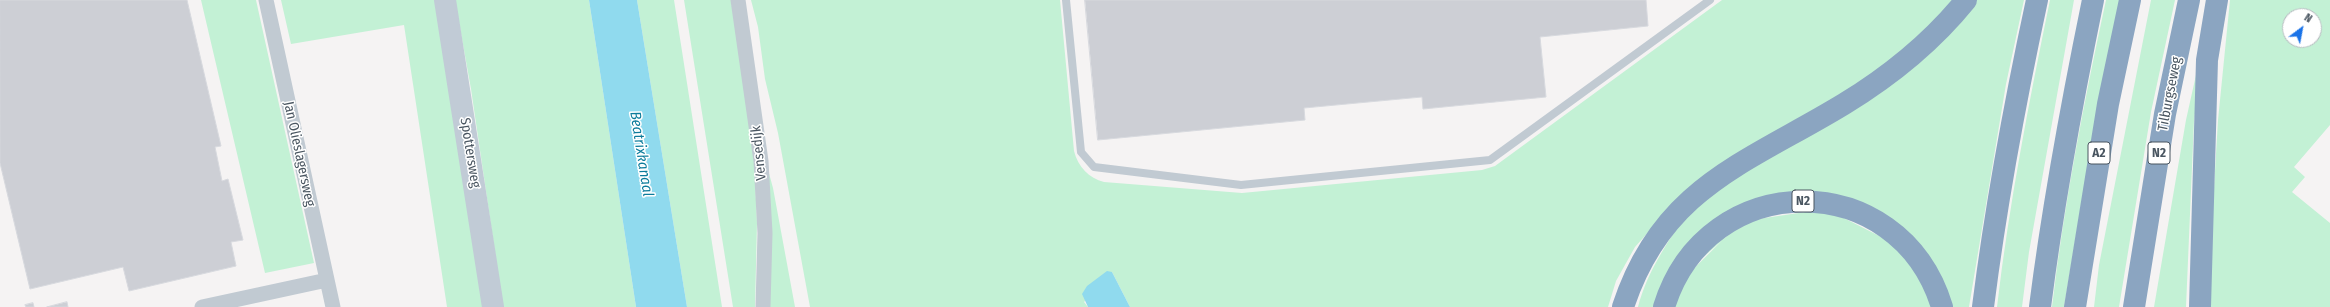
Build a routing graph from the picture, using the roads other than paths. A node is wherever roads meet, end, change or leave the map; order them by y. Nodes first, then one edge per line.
1 (266, 0) edge
2 (445, 0) edge
3 (738, 0) edge
4 (1066, 0) edge
5 (1710, 0) edge
6 (1966, 0) edge
7 (2037, 0) edge
8 (2093, 0) edge
9 (2130, 0) edge
10 (2189, 0) edge
11 (2217, 0) edge
12 (327, 280) junction
13 (202, 307) edge
14 (333, 307) edge
15 (493, 307) edge
16 (763, 307) edge
17 (1623, 307) edge
18 (1664, 307) edge
19 (1942, 307) edge
20 (1983, 307) edge
21 (2040, 307) edge
22 (2075, 307) edge
23 (2134, 307) edge
24 (2200, 307) edge

1 - 12 street, Jan Olieslagersweg
2 - 15 main road, Spottersweg
3 - 16 street, Vensedijk
4 - 5 lane
6 - 17 highway
7 - 20 highway
8 - 21 highway
9 - 22 highway, A2
10 - 23 highway, Tilburgseweg / N2
11 - 24 highway
12 - 13 street
12 - 14 street, Jan Olieslagersweg
18 - 19 highway, N2

